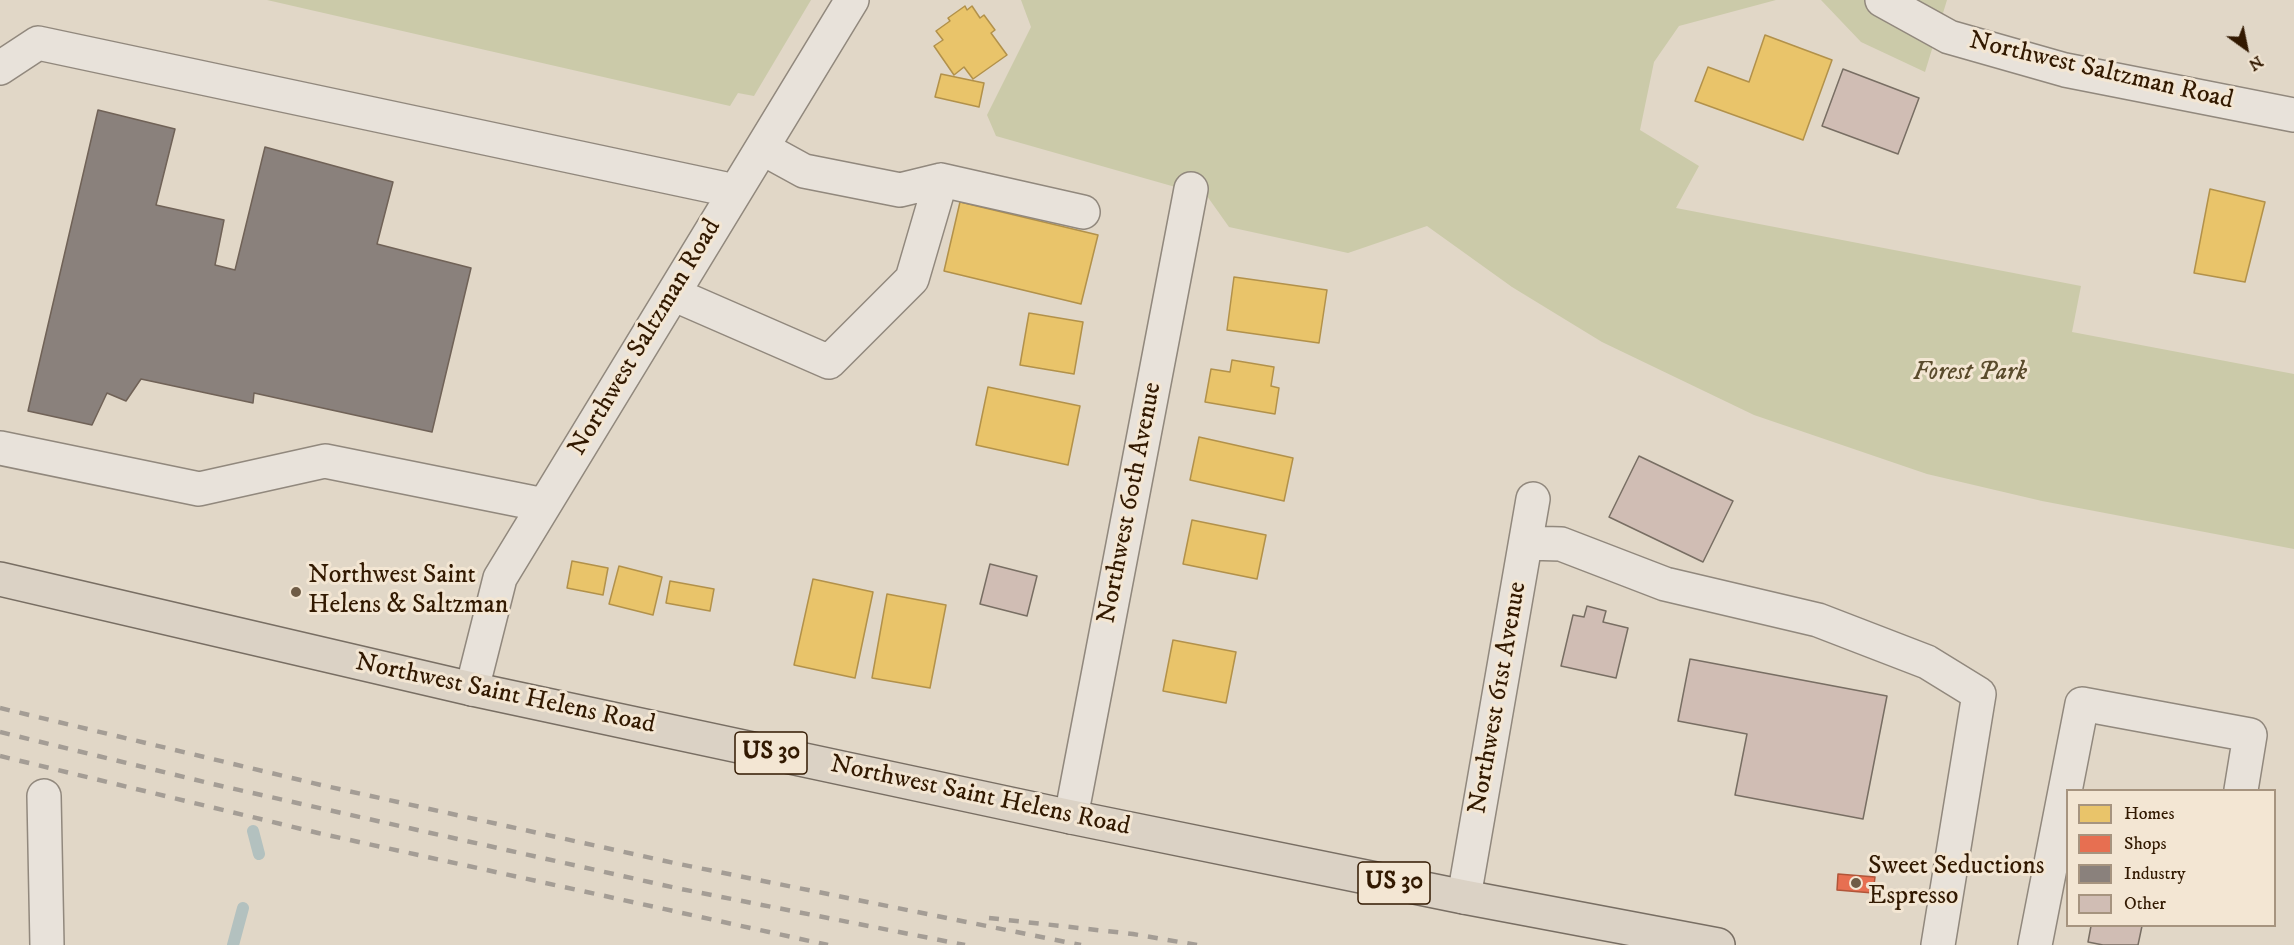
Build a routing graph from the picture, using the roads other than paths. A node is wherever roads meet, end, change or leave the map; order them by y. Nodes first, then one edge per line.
1 (852, 0) edge
2 (1882, 0) edge
3 (0, 68) edge
4 (2294, 115) edge
5 (762, 148) junction
6 (942, 180) junction
7 (1191, 189) dead end
8 (735, 192) junction
9 (1083, 212) dead end
10 (673, 294) junction
11 (0, 448) edge
12 (1533, 499) dead end
13 (544, 505) junction
14 (1526, 543) junction
15 (0, 579) edge
16 (472, 689) junction
17 (2241, 789) edge
18 (44, 796) dead end
19 (1071, 817) junction
20 (1464, 897) junction
21 (47, 945) edge
22 (1718, 945) edge
23 (1938, 945) edge
24 (2035, 945) edge

1 - 5 street, Northwest Saltzman Road
2 - 4 street, Northwest Saltzman Road
3 - 8 street
5 - 6 street
5 - 8 street, Northwest Saltzman Road
6 - 9 street
6 - 10 street
7 - 19 street, Northwest 60th Avenue
8 - 10 street, Northwest Saltzman Road
10 - 13 street, Northwest Saltzman Road
11 - 13 street
12 - 14 street, Northwest 61st Avenue
13 - 16 street, Northwest Saltzman Road
14 - 20 street, Northwest 61st Avenue
14 - 23 street
15 - 16 highway, Northwest Saint Helens Road / US 30
16 - 19 highway, Northwest Saint Helens Road / US 30
17 - 24 street
18 - 21 street
19 - 20 highway, Northwest Saint Helens Road / US 30
20 - 22 highway, Northwest Saint Helens Road / US 30

